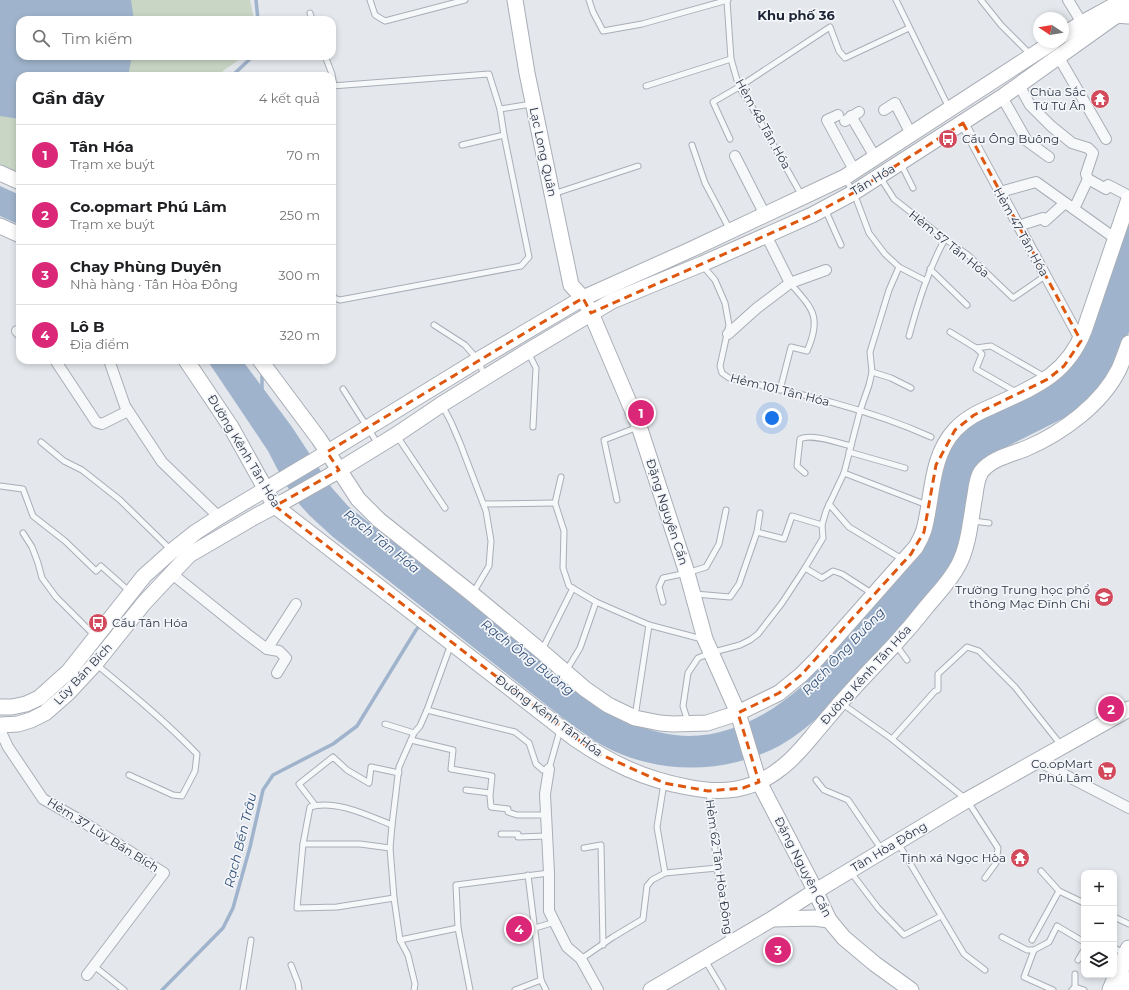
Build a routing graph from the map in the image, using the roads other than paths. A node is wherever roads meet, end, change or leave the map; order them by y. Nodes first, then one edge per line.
1 (370, 0) edge
2 (465, 0) edge
3 (515, 0) edge
4 (588, 0) edge
5 (727, 0) edge
6 (896, 0) edge
7 (981, 0) edge
8 (1068, 0) edge
9 (1124, 0) edge
10 (310, 13) dead end
11 (1125, 14) edge
12 (311, 16) edge
13 (1082, 23) junction
14 (909, 28) junction
15 (1069, 31) edge
16 (1044, 48) edge
17 (1032, 56) junction
18 (1058, 56) junction
19 (731, 59) junction
20 (327, 60) edge
21 (331, 72) edge
22 (1019, 85) junction
23 (336, 86) edge
24 (646, 86) dead end
25 (739, 86) junction
26 (1002, 97) junction
27 (533, 104) junction
28 (500, 109) junction
29 (949, 109) junction
30 (884, 110) dead end
31 (963, 124) junction
32 (911, 134) junction
33 (504, 135) junction
34 (730, 139) dead end
35 (1106, 139) dead end
36 (462, 145) dead end
37 (692, 145) dead end
38 (735, 156) dead end
39 (876, 157) junction
40 (1049, 157) dead end
41 (901, 163) junction
42 (638, 166) dead end
43 (0, 173) edge
44 (850, 173) junction
45 (880, 176) junction
46 (1088, 179) junction
47 (16, 180) edge
48 (913, 188) dead end
49 (1000, 192) junction
50 (853, 193) junction
51 (552, 194) junction
52 (803, 197) junction
53 (1129, 198) edge
54 (1065, 203) junction
55 (825, 208) junction
56 (1074, 210) junction
57 (765, 215) junction
58 (0, 226) edge
59 (1018, 226) junction
60 (730, 231) junction
61 (16, 233) edge
62 (766, 235) junction
63 (945, 239) junction
64 (1116, 239) junction
65 (842, 245) dead end
66 (702, 264) junction
67 (899, 267) junction
68 (930, 269) junction
69 (826, 270) dead end
70 (1045, 276) junction
71 (926, 281) junction
72 (790, 283) junction
73 (583, 298) junction
74 (336, 299) edge
75 (967, 305) dead end
76 (591, 313) junction
77 (434, 325) dead end
78 (950, 332) dead end
79 (728, 334) junction
80 (909, 336) dead end
81 (1080, 341) junction
82 (1129, 343) edge
83 (976, 348) junction
84 (528, 351) junction
85 (478, 360) junction
86 (58, 364) edge
87 (110, 364) edge
88 (189, 364) edge
89 (266, 364) edge
90 (872, 372) junction
91 (486, 378) junction
92 (1048, 379) junction
93 (911, 388) dead end
94 (343, 389) dead end
95 (780, 390) junction
96 (1019, 394) junction
97 (442, 404) junction
98 (128, 411) junction
99 (860, 411) junction
100 (639, 426) junction
101 (368, 427) junction
102 (534, 427) dead end
103 (396, 435) junction
104 (931, 436) dead end
105 (41, 442) dead end
106 (378, 446) junction
107 (851, 446) junction
108 (849, 452) junction
109 (324, 455) junction
110 (905, 468) dead end
111 (805, 472) dead end
112 (335, 473) junction
113 (844, 473) junction
114 (561, 477) dead end
115 (0, 486) edge
116 (270, 487) junction
117 (617, 500) dead end
118 (555, 503) junction
119 (280, 504) junction
120 (484, 504) junction
121 (829, 504) junction
122 (929, 506) junction
123 (445, 508) dead end
124 (726, 510) dead end
125 (760, 513) dead end
126 (219, 517) junction
127 (970, 520) junction
128 (990, 523) dead end
129 (822, 525) junction
130 (757, 532) junction
131 (23, 533) dead end
132 (172, 551) junction
133 (905, 561) junction
134 (805, 568) junction
135 (171, 573) junction
136 (687, 573) junction
137 (573, 588) junction
138 (131, 593) junction
139 (692, 593) junction
140 (472, 594) junction
141 (875, 595) junction
142 (596, 602) junction
143 (663, 602) dead end
144 (296, 604) dead end
145 (648, 625) junction
146 (96, 637) junction
147 (452, 643) junction
148 (895, 644) junction
149 (708, 646) junction
150 (267, 649) junction
151 (541, 651) junction
152 (907, 660) dead end
153 (95, 664) junction
154 (565, 672) junction
155 (277, 673) dead end
156 (841, 702) junction
157 (0, 707) edge
158 (1129, 709) edge
159 (427, 710) junction
160 (738, 714) junction
161 (635, 718) junction
162 (385, 724) dead end
163 (689, 724) junction
164 (0, 725) edge
165 (560, 728) junction
166 (0, 730) edge
167 (414, 733) junction
168 (892, 739) junction
169 (411, 740) junction
170 (1063, 747) junction
171 (1038, 761) junction
172 (549, 769) junction
173 (399, 773) junction
174 (129, 775) dead end
175 (816, 780) dead end
176 (759, 782) junction
177 (664, 783) junction
178 (466, 790) dead end
179 (708, 791) junction
180 (490, 793) junction
181 (967, 800) junction
182 (315, 805) junction
183 (1129, 808) edge
184 (546, 815) junction
185 (392, 825) junction
186 (501, 834) dead end
187 (547, 836) junction
188 (898, 842) junction
189 (303, 844) junction
190 (390, 848) junction
191 (584, 848) dead end
192 (882, 851) junction
193 (717, 868) junction
194 (850, 871) junction
195 (1041, 871) dead end
196 (549, 873) junction
197 (665, 873) junction
198 (528, 875) junction
199 (985, 878) dead end
200 (1059, 891) junction
201 (816, 892) junction
202 (394, 898) junction
203 (1081, 902) edge
204 (941, 916) junction
205 (1117, 918) edge
206 (772, 919) junction
207 (829, 920) junction
208 (555, 922) junction
209 (1129, 924) edge
210 (458, 928) junction
211 (535, 928) junction
212 (1002, 937) dead end
213 (250, 940) dead end
214 (400, 940) junction
215 (1032, 940) dead end
216 (1081, 940) edge
217 (730, 944) junction
218 (603, 945) junction
219 (1034, 950) junction
220 (1123, 951) edge
221 (1081, 955) edge
222 (581, 960) junction
223 (705, 960) junction
224 (1078, 960) dead end
225 (291, 965) dead end
226 (94, 966) junction
227 (985, 970) dead end
228 (1075, 974) dead end
229 (87, 975) dead end
230 (541, 980) junction
231 (1129, 980) edge
232 (1074, 988) edge
233 (124, 990) edge
234 (243, 990) edge
235 (299, 990) edge
236 (414, 990) edge
237 (470, 990) edge
238 (514, 990) edge
239 (546, 990) edge
240 (598, 990) edge
241 (651, 990) edge
242 (723, 990) edge
243 (912, 990) edge
244 (1053, 990) edge
245 (1084, 990) edge
246 (1111, 990) edge
247 (1125, 990) edge

1 - 2 lane
3 - 27 main road, Lạc Long Quân
4 - 5 lane
5 - 19 lane, Hẻm 48 Tân Hóa
6 - 14 lane
7 - 17 lane
8 - 13 street
9 - 13 main road
10 - 12 lane
11 - 18 main road, Tân Hóa
13 - 15 main road
14 - 25 lane
14 - 29 lane
16 - 17 main road, Tân Hóa
17 - 29 main road, Tân Hóa
18 - 22 main road, Tân Hóa
18 - 35 street
19 - 24 lane
19 - 25 lane, Hẻm 48 Tân Hóa
20 - 21 lane
22 - 26 main road, Tân Hóa
22 - 46 street
23 - 28 lane
25 - 34 lane
25 - 52 lane, Hẻm 48 Tân Hóa
26 - 31 main road, Tân Hóa
26 - 40 street
27 - 28 lane
27 - 51 main road, Lạc Long Quân
28 - 33 lane
29 - 32 main road, Tân Hóa
30 - 32 street
31 - 41 main road, Tân Hóa
31 - 49 street, Hẻm 47 Tân Hóa
32 - 39 main road, Tân Hóa
33 - 36 lane
33 - 74 lane
37 - 60 lane
38 - 57 street
39 - 44 main road, Tân Hóa
39 - 44 street
41 - 45 main road, Tân Hóa
41 - 48 lane
42 - 51 lane
43 - 47 main road
44 - 50 lane
44 - 52 main road, Tân Hóa
45 - 50 main road, Tân Hóa
45 - 63 lane, Hẻm 57 Tân Hóa
46 - 53 street
46 - 56 street
49 - 54 street
49 - 59 street, Hẻm 47 Tân Hóa
50 - 55 main road, Tân Hóa
50 - 67 lane
51 - 73 main road, Lạc Long Quân
52 - 57 main road, Tân Hóa
53 - 64 main road
54 - 56 street
54 - 59 street
55 - 62 main road, Tân Hóa
55 - 65 lane
56 - 64 street
57 - 60 main road, Tân Hóa
58 - 61 main road
59 - 70 street, Hẻm 47 Tân Hóa
60 - 73 main road, Tân Hóa
62 - 66 main road, Tân Hóa
62 - 72 street
63 - 68 lane
63 - 70 lane, Hẻm 57 Tân Hóa
64 - 81 main road
66 - 76 main road, Tân Hóa
66 - 79 lane, Hẻm 101 Tân Hóa
67 - 71 lane
67 - 90 lane
68 - 71 lane
68 - 75 lane
69 - 72 street
70 - 81 street, Hẻm 47 Tân Hóa
71 - 80 lane
72 - 79 street
72 - 95 lane
73 - 76 main road, Lạc Long Quân
73 - 85 main road, Tân Hóa
76 - 84 main road, Tân Hóa
76 - 100 main road, Đặng Nguyên Cẩn
77 - 85 lane
78 - 83 lane
79 - 95 lane, Hẻm 101 Tân Hóa
81 - 92 main road
82 - 127 main road, Đường Kênh Tân Hóa
83 - 92 lane
83 - 96 lane
84 - 91 main road, Tân Hóa
84 - 102 lane
85 - 91 lane
85 - 101 main road, Tân Hóa
86 - 98 street
87 - 98 street
88 - 116 main road, Đường Kênh Tân Hóa
89 - 109 main road
90 - 93 lane
90 - 99 lane
91 - 97 main road, Tân Hóa
92 - 96 main road
94 - 101 lane
95 - 99 lane, Hẻm 101 Tân Hóa
96 - 122 main road
97 - 103 main road, Tân Hóa
97 - 120 lane
98 - 126 street
99 - 104 lane, Hẻm 101 Tân Hóa
99 - 107 lane
100 - 117 lane
100 - 136 main road, Đặng Nguyên Cẩn
101 - 106 lane
101 - 109 main road, Tân Hóa
103 - 106 main road, Tân Hóa
103 - 123 lane
105 - 132 lane
106 - 112 main road, Tân Hóa
107 - 108 lane
107 - 111 lane
108 - 110 lane
108 - 113 lane
109 - 112 main road
109 - 116 main road
112 - 119 main road
112 - 140 main road
113 - 121 lane
113 - 122 lane
114 - 118 lane
115 - 138 lane
116 - 119 main road, Đường Kênh Tân Hóa
116 - 126 main road, Lũy Bán Bích
118 - 120 lane
118 - 137 lane
119 - 135 main road, Lũy Bán Bích
119 - 147 main road, Đường Kênh Tân Hóa
120 - 140 lane
121 - 129 lane
121 - 133 lane
122 - 133 main road
124 - 136 lane
125 - 130 lane
126 - 132 main road, Lũy Bán Bích
127 - 128 lane
127 - 148 main road, Đường Kênh Tân Hóa
129 - 130 lane
129 - 134 lane
130 - 139 lane
131 - 146 lane
132 - 138 main road, Lũy Bán Bích
133 - 141 main road
134 - 141 lane
134 - 149 lane
135 - 150 street
135 - 153 main road, Lũy Bán Bích
136 - 139 main road, Đặng Nguyên Cẩn
136 - 143 lane
137 - 142 lane
137 - 151 lane
138 - 146 main road, Lũy Bán Bích
139 - 149 main road, Đặng Nguyên Cẩn
140 - 151 main road
141 - 160 main road
142 - 145 lane
142 - 154 lane
144 - 150 street
145 - 149 lane
145 - 161 lane
146 - 157 main road, Lũy Bán Bích
147 - 159 lane
147 - 165 main road, Đường Kênh Tân Hóa
148 - 152 lane
148 - 156 main road, Đường Kênh Tân Hóa
149 - 160 main road, Đặng Nguyên Cẩn
149 - 163 lane
150 - 155 street
151 - 154 main road
153 - 164 main road, Lũy Bán Bích
153 - 174 lane
154 - 161 main road
156 - 168 lane
156 - 176 main road, Đường Kênh Tân Hóa
158 - 170 main road, Tân Hòa Đông
159 - 167 lane
159 - 172 lane
160 - 163 main road
160 - 176 main road, Đặng Nguyên Cẩn
161 - 163 main road
162 - 167 lane
165 - 172 lane
165 - 177 main road, Đường Kênh Tân Hóa
166 - 226 street, Hẻm 37 Lũy Bán Bích
167 - 169 lane
168 - 170 lane
168 - 181 lane
169 - 173 lane
169 - 180 lane
170 - 171 main road, Tân Hòa Đông
171 - 181 main road, Tân Hòa Đông
171 - 183 street
172 - 184 street
173 - 182 lane
173 - 185 lane
175 - 192 lane
176 - 179 main road, Đường Kênh Tân Hóa
176 - 201 main road, Đặng Nguyên Cẩn
177 - 179 main road, Đường Kênh Tân Hóa
177 - 197 lane
178 - 180 lane
179 - 193 lane, Hẻm 62 Tân Hòa Đông
180 - 184 lane
181 - 188 main road, Tân Hòa Đông
181 - 199 lane
182 - 185 lane
182 - 189 lane
184 - 187 street
185 - 190 lane
186 - 187 lane
187 - 196 street
188 - 192 main road, Tân Hòa Đông
188 - 204 lane
189 - 190 lane
189 - 202 lane
190 - 202 lane
191 - 218 lane
192 - 194 main road, Tân Hòa Đông
193 - 197 lane
193 - 217 lane, Hẻm 62 Tân Hòa Đông
194 - 201 main road, Tân Hòa Đông
194 - 204 lane
195 - 200 lane
196 - 198 lane
196 - 208 street
197 - 218 lane
198 - 210 lane
198 - 211 lane
200 - 203 lane
200 - 215 lane
201 - 206 main road, Tân Hòa Đông
201 - 207 main road, Đặng Nguyên Cẩn
202 - 214 lane
204 - 227 lane
205 - 209 lane
206 - 207 main road
206 - 217 main road, Tân Hòa Đông
207 - 243 main road, Đặng Nguyên Cẩn
208 - 211 lane
208 - 222 street
210 - 214 lane
210 - 237 lane
211 - 230 lane
212 - 219 lane
213 - 234 lane
214 - 236 lane
216 - 219 lane
217 - 223 main road, Tân Hòa Đông
218 - 222 lane
219 - 244 lane
220 - 246 main road
221 - 224 lane
222 - 240 street
223 - 241 main road, Tân Hòa Đông
223 - 242 lane
225 - 235 lane
226 - 229 street, Hẻm 37 Lũy Bán Bích
226 - 233 lane
228 - 232 lane
230 - 238 lane
230 - 239 lane
231 - 247 main road
232 - 245 lane

